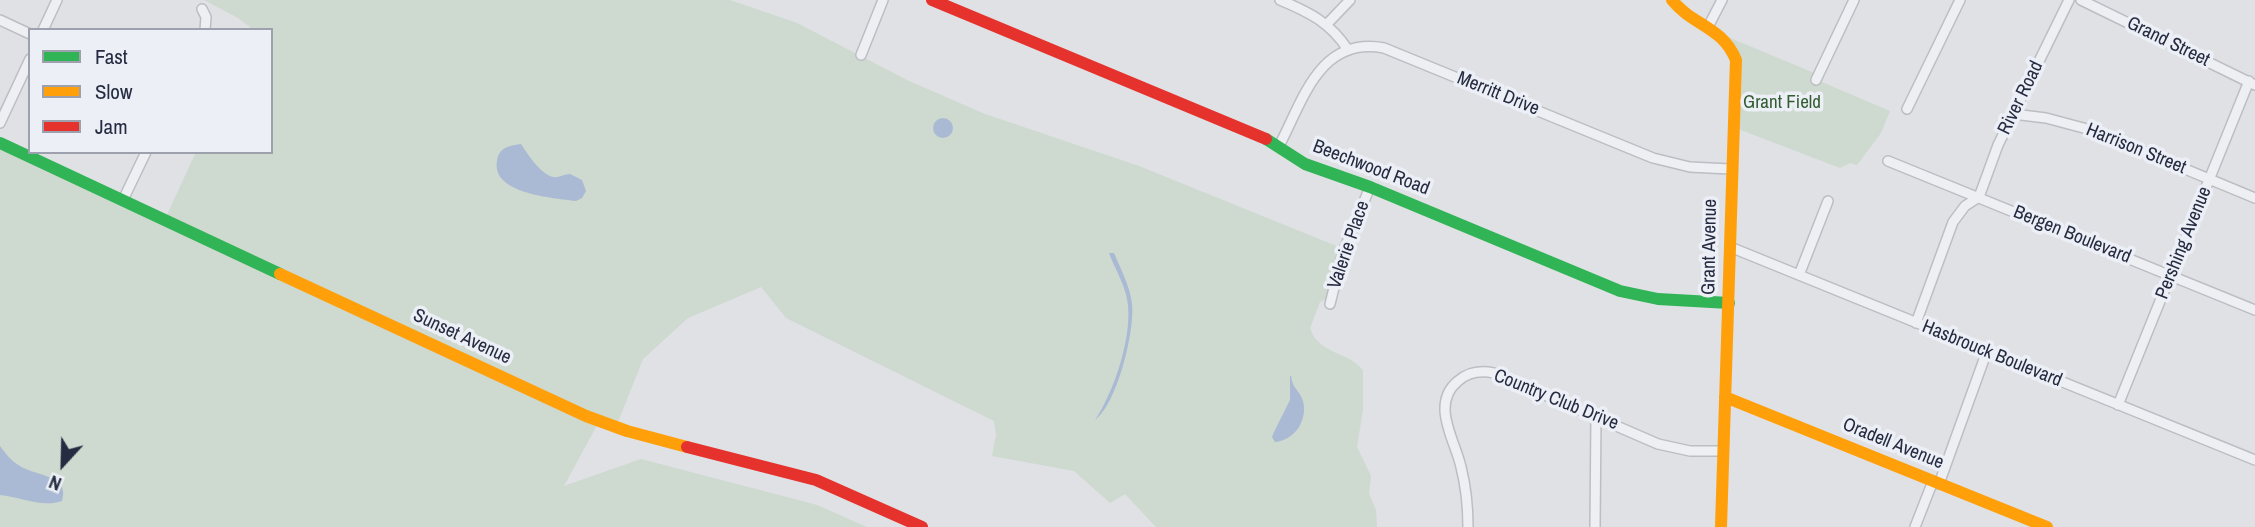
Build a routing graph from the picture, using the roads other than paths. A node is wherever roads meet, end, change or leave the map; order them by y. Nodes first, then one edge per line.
1 (57, 0) edge
2 (883, 0) edge
3 (932, 0) edge
4 (1280, 0) edge
5 (1350, 0) edge
6 (1672, 0) edge
7 (1722, 0) edge
8 (1854, 0) edge
9 (1960, 0) edge
10 (2068, 0) edge
11 (2081, 0) edge
12 (202, 9) dead end
13 (0, 20) edge
14 (1328, 24) junction
15 (1707, 27) junction
16 (44, 28) edge
17 (205, 28) edge
18 (28, 33) edge
19 (1348, 50) junction
20 (861, 55) dead end
21 (28, 63) edge
22 (1816, 79) dead end
23 (2252, 83) edge
24 (1907, 108) dead end
25 (2013, 114) junction
26 (0, 123) edge
27 (0, 143) edge
28 (1279, 146) junction
29 (145, 154) edge
30 (1888, 162) dead end
31 (1731, 169) junction
32 (2210, 179) junction
33 (1370, 187) junction
34 (1979, 197) junction
35 (2255, 198) edge
36 (123, 200) junction
37 (1828, 201) dead end
38 (1730, 247) junction
39 (1799, 275) junction
40 (2172, 276) junction
41 (1729, 303) junction
42 (1331, 304) dead end
43 (2255, 310) edge
44 (1916, 323) junction
45 (1987, 351) junction
46 (1725, 397) junction
47 (2118, 405) junction
48 (1596, 416) junction
49 (1723, 451) junction
50 (2255, 460) edge
51 (1936, 482) junction
52 (922, 527) edge
53 (1468, 527) edge
54 (1595, 527) edge
55 (1721, 527) edge
56 (1915, 527) edge
57 (2047, 527) edge

1 - 16 street
2 - 20 street
3 - 28 street, Beechwood Road
4 - 14 street
5 - 14 street
6 - 15 street, Grant Avenue
7 - 15 street
8 - 22 street
9 - 24 street
10 - 25 street, River Road
11 - 23 street, Grand Street
12 - 17 street
13 - 18 street
14 - 19 street
15 - 31 street, Grant Avenue
19 - 28 street
19 - 31 street, Merritt Drive
21 - 26 street
23 - 32 street, Pershing Avenue
25 - 32 street, Harrison Street
25 - 34 street, River Road
27 - 36 street, Sunset Avenue
28 - 33 street, Beechwood Road
29 - 36 street
30 - 34 street, Bergen Boulevard
31 - 38 street, Grant Avenue
32 - 35 street, Harrison Street
32 - 40 street, Pershing Avenue
33 - 41 street, Beechwood Road
33 - 42 street, Valerie Place
34 - 40 street, Bergen Boulevard
34 - 44 street
36 - 52 street, Sunset Avenue
37 - 39 street
38 - 39 street, Hasbrouck Boulevard
38 - 41 street, Grant Avenue
39 - 44 street, Hasbrouck Boulevard
40 - 43 street, Bergen Boulevard
40 - 47 street, Pershing Avenue
41 - 46 street, Grant Avenue
44 - 45 street, Hasbrouck Boulevard
45 - 47 street, Hasbrouck Boulevard
45 - 51 street
46 - 49 street, Grant Avenue
46 - 51 street, Oradell Avenue
47 - 50 street, Hasbrouck Boulevard
48 - 49 street, Country Club Drive
48 - 53 street, Country Club Drive
48 - 54 street
49 - 55 street, Grant Avenue
51 - 56 street
51 - 57 street, Oradell Avenue

